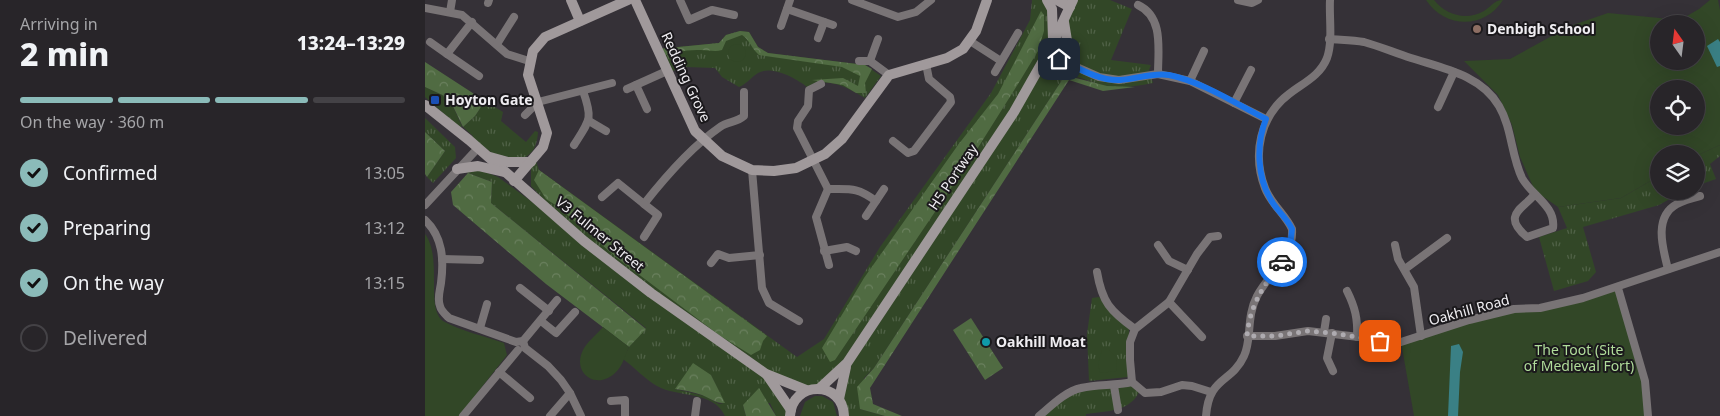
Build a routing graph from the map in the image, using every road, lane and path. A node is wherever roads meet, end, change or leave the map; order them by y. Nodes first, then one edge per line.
1 (452, 0) edge
2 (571, 0) edge
3 (628, 0) edge
4 (635, 0) edge
5 (680, 0) edge
6 (790, 0) edge
7 (853, 0) edge
8 (931, 0) edge
9 (987, 0) edge
10 (1047, 0) edge
11 (1057, 0) edge
12 (1238, 0) edge
13 (1258, 0) edge
14 (1329, 0) edge
15 (1072, 4) edge
16 (1138, 5) dead end
17 (425, 8) edge
18 (787, 9) junction
19 (450, 12) junction
20 (734, 15) dead end
21 (514, 17) dead end
22 (580, 21) junction
23 (1064, 21) junction
24 (472, 22) junction
25 (824, 22) junction
26 (833, 25) dead end
27 (781, 26) dead end
28 (1018, 33) dead end
29 (818, 38) dead end
30 (878, 39) dead end
31 (1329, 39) junction
32 (970, 41) junction
33 (430, 42) dead end
34 (497, 44) junction
35 (1050, 49) junction
36 (1204, 51) dead end
37 (447, 54) junction
38 (859, 61) dead end
39 (870, 61) junction
40 (529, 62) junction
41 (1001, 62) junction
42 (926, 64) junction
43 (1071, 65) junction
44 (1251, 70) dead end
45 (667, 71) junction
46 (995, 72) dead end
47 (1454, 72) junction
48 (1158, 74) junction
49 (889, 75) junction
50 (479, 76) dead end
51 (1189, 81) junction
52 (611, 83) dead end
53 (821, 84) dead end
54 (636, 86) junction
55 (627, 90) dead end
56 (583, 91) junction
57 (744, 92) dead end
58 (538, 102) junction
59 (1234, 103) junction
60 (425, 105) edge
61 (1438, 107) dead end
62 (647, 109) dead end
63 (525, 114) dead end
64 (1266, 119) junction
65 (589, 121) junction
66 (606, 131) dead end
67 (703, 141) junction
68 (893, 141) dead end
69 (574, 145) dead end
70 (478, 148) junction
71 (487, 156) junction
72 (531, 162) junction
73 (813, 162) junction
74 (457, 169) junction
75 (752, 170) junction
76 (505, 173) junction
77 (514, 181) junction
78 (884, 188) dead end
79 (828, 189) junction
80 (1534, 195) junction
81 (602, 197) dead end
82 (1673, 200) edge
83 (1689, 200) edge
84 (876, 201) junction
85 (644, 204) junction
86 (425, 205) edge
87 (1676, 205) junction
88 (866, 216) dead end
89 (425, 220) edge
90 (1205, 230) dead end
91 (644, 237) dead end
92 (1447, 238) dead end
93 (1158, 244) dead end
94 (1395, 245) dead end
95 (856, 251) dead end
96 (824, 252) junction
97 (1720, 252) edge
98 (759, 255) junction
99 (442, 259) junction
100 (480, 260) dead end
101 (711, 263) dead end
102 (829, 266) dead end
103 (1669, 269) junction
104 (1188, 270) junction
105 (1405, 270) junction
106 (1097, 272) dead end
107 (520, 288) dead end
108 (1618, 288) junction
109 (1347, 292) dead end
110 (557, 300) dead end
111 (1169, 302) junction
112 (487, 304) dead end
113 (549, 311) junction
114 (575, 312) dead end
115 (1325, 319) dead end
116 (541, 321) junction
117 (799, 321) dead end
118 (480, 328) junction
119 (1135, 329) junction
120 (1328, 332) junction
121 (1247, 336) junction
122 (1421, 336) junction
123 (1202, 337) dead end
124 (1357, 337) junction
125 (521, 345) junction
126 (847, 364) junction
127 (1333, 371) dead end
128 (499, 372) junction
129 (766, 374) junction
130 (1131, 382) junction
131 (1113, 386) junction
132 (820, 388) junction
133 (806, 390) junction
134 (1211, 392) junction
135 (571, 393) junction
136 (631, 395) dead end
137 (530, 398) dead end
138 (839, 399) junction
139 (625, 400) junction
140 (611, 401) dead end
141 (697, 401) dead end
142 (1118, 410) dead end
143 (791, 413) edge
144 (463, 416) edge
145 (550, 416) edge
146 (581, 416) edge
147 (625, 416) edge
148 (695, 416) edge
149 (845, 416) edge
150 (1039, 416) edge
151 (1206, 416) edge
152 (1648, 416) edge

1 - 19 street
2 - 22 street
3 - 22 street
4 - 45 street, Redding Grove
5 - 20 street
6 - 18 street
7 - 8 street
9 - 32 street
10 - 35 street
11 - 15 street
12 - 13 street
14 - 31 street
15 - 23 street, H5 Portway
16 - 48 street
17 - 19 street
18 - 25 street
18 - 27 street
19 - 24 street
21 - 34 street
22 - 40 street
23 - 35 street, H5 Portway
23 - 43 street
24 - 34 street
24 - 37 street
25 - 26 street
25 - 29 street
28 - 41 street
30 - 39 street
31 - 47 street
31 - 64 street
32 - 41 street
32 - 42 street
33 - 37 street
34 - 40 street
35 - 43 street
35 - 126 street, H5 Portway
36 - 51 street
37 - 50 street
38 - 39 street
39 - 49 street
40 - 58 street
41 - 46 street
42 - 49 street
42 - 68 street
43 - 48 street
44 - 59 street
45 - 54 street
45 - 67 street, Redding Grove
47 - 61 street
47 - 80 street
48 - 51 street
49 - 73 street, Redding Grove
51 - 59 street
52 - 56 street
53 - 73 street
54 - 55 street
54 - 62 street
56 - 58 street
56 - 65 street
57 - 67 street
58 - 63 street
58 - 72 street
59 - 64 street
60 - 70 street, V3 Fulmer Street
64 - 121 street
65 - 66 street
65 - 69 street
67 - 75 street, Redding Grove
67 - 85 street
70 - 71 street, V3 Fulmer Street
70 - 74 street
71 - 72 street
71 - 76 street, V3 Fulmer Street
72 - 77 street
73 - 75 street, Redding Grove
73 - 79 street
74 - 76 street
74 - 86 street
75 - 98 street
76 - 77 street, V3 Fulmer Street
77 - 129 street, V3 Fulmer Street
78 - 84 street
79 - 84 street
79 - 96 street
80 - 80 street
81 - 85 street
82 - 87 street
83 - 87 street
84 - 88 street
85 - 91 street
87 - 103 street
89 - 99 street
90 - 104 street
92 - 105 street
93 - 104 street
94 - 105 street
95 - 96 street
96 - 102 street
97 - 103 street, Oakhill Road
98 - 101 street
98 - 117 street
99 - 100 street
99 - 118 street
103 - 108 street, Oakhill Road
104 - 111 street
105 - 122 street
106 - 119 street
107 - 113 street
108 - 122 street, Oakhill Road
108 - 152 street
109 - 124 street
110 - 113 street
111 - 119 street
111 - 123 street
112 - 118 street
113 - 116 street
114 - 116 street
115 - 120 street
116 - 125 street
118 - 125 street
119 - 130 street
120 - 121 street, Oakhill Road
120 - 124 street, Oakhill Road
120 - 127 street
121 - 134 street
122 - 124 street, Oakhill Road
125 - 128 street
125 - 135 street
126 - 132 street, H5 Portway
126 - 138 street, H5 Portway
128 - 137 street
128 - 144 street
129 - 133 street, V3 Fulmer Street
129 - 143 street, V3 Fulmer Street
130 - 131 street
130 - 134 street
131 - 142 street
131 - 150 street
132 - 133 street
132 - 138 street
133 - 143 street
134 - 151 street
135 - 145 street
135 - 146 street
136 - 139 street
138 - 149 street
139 - 140 street
139 - 147 street
141 - 148 street

